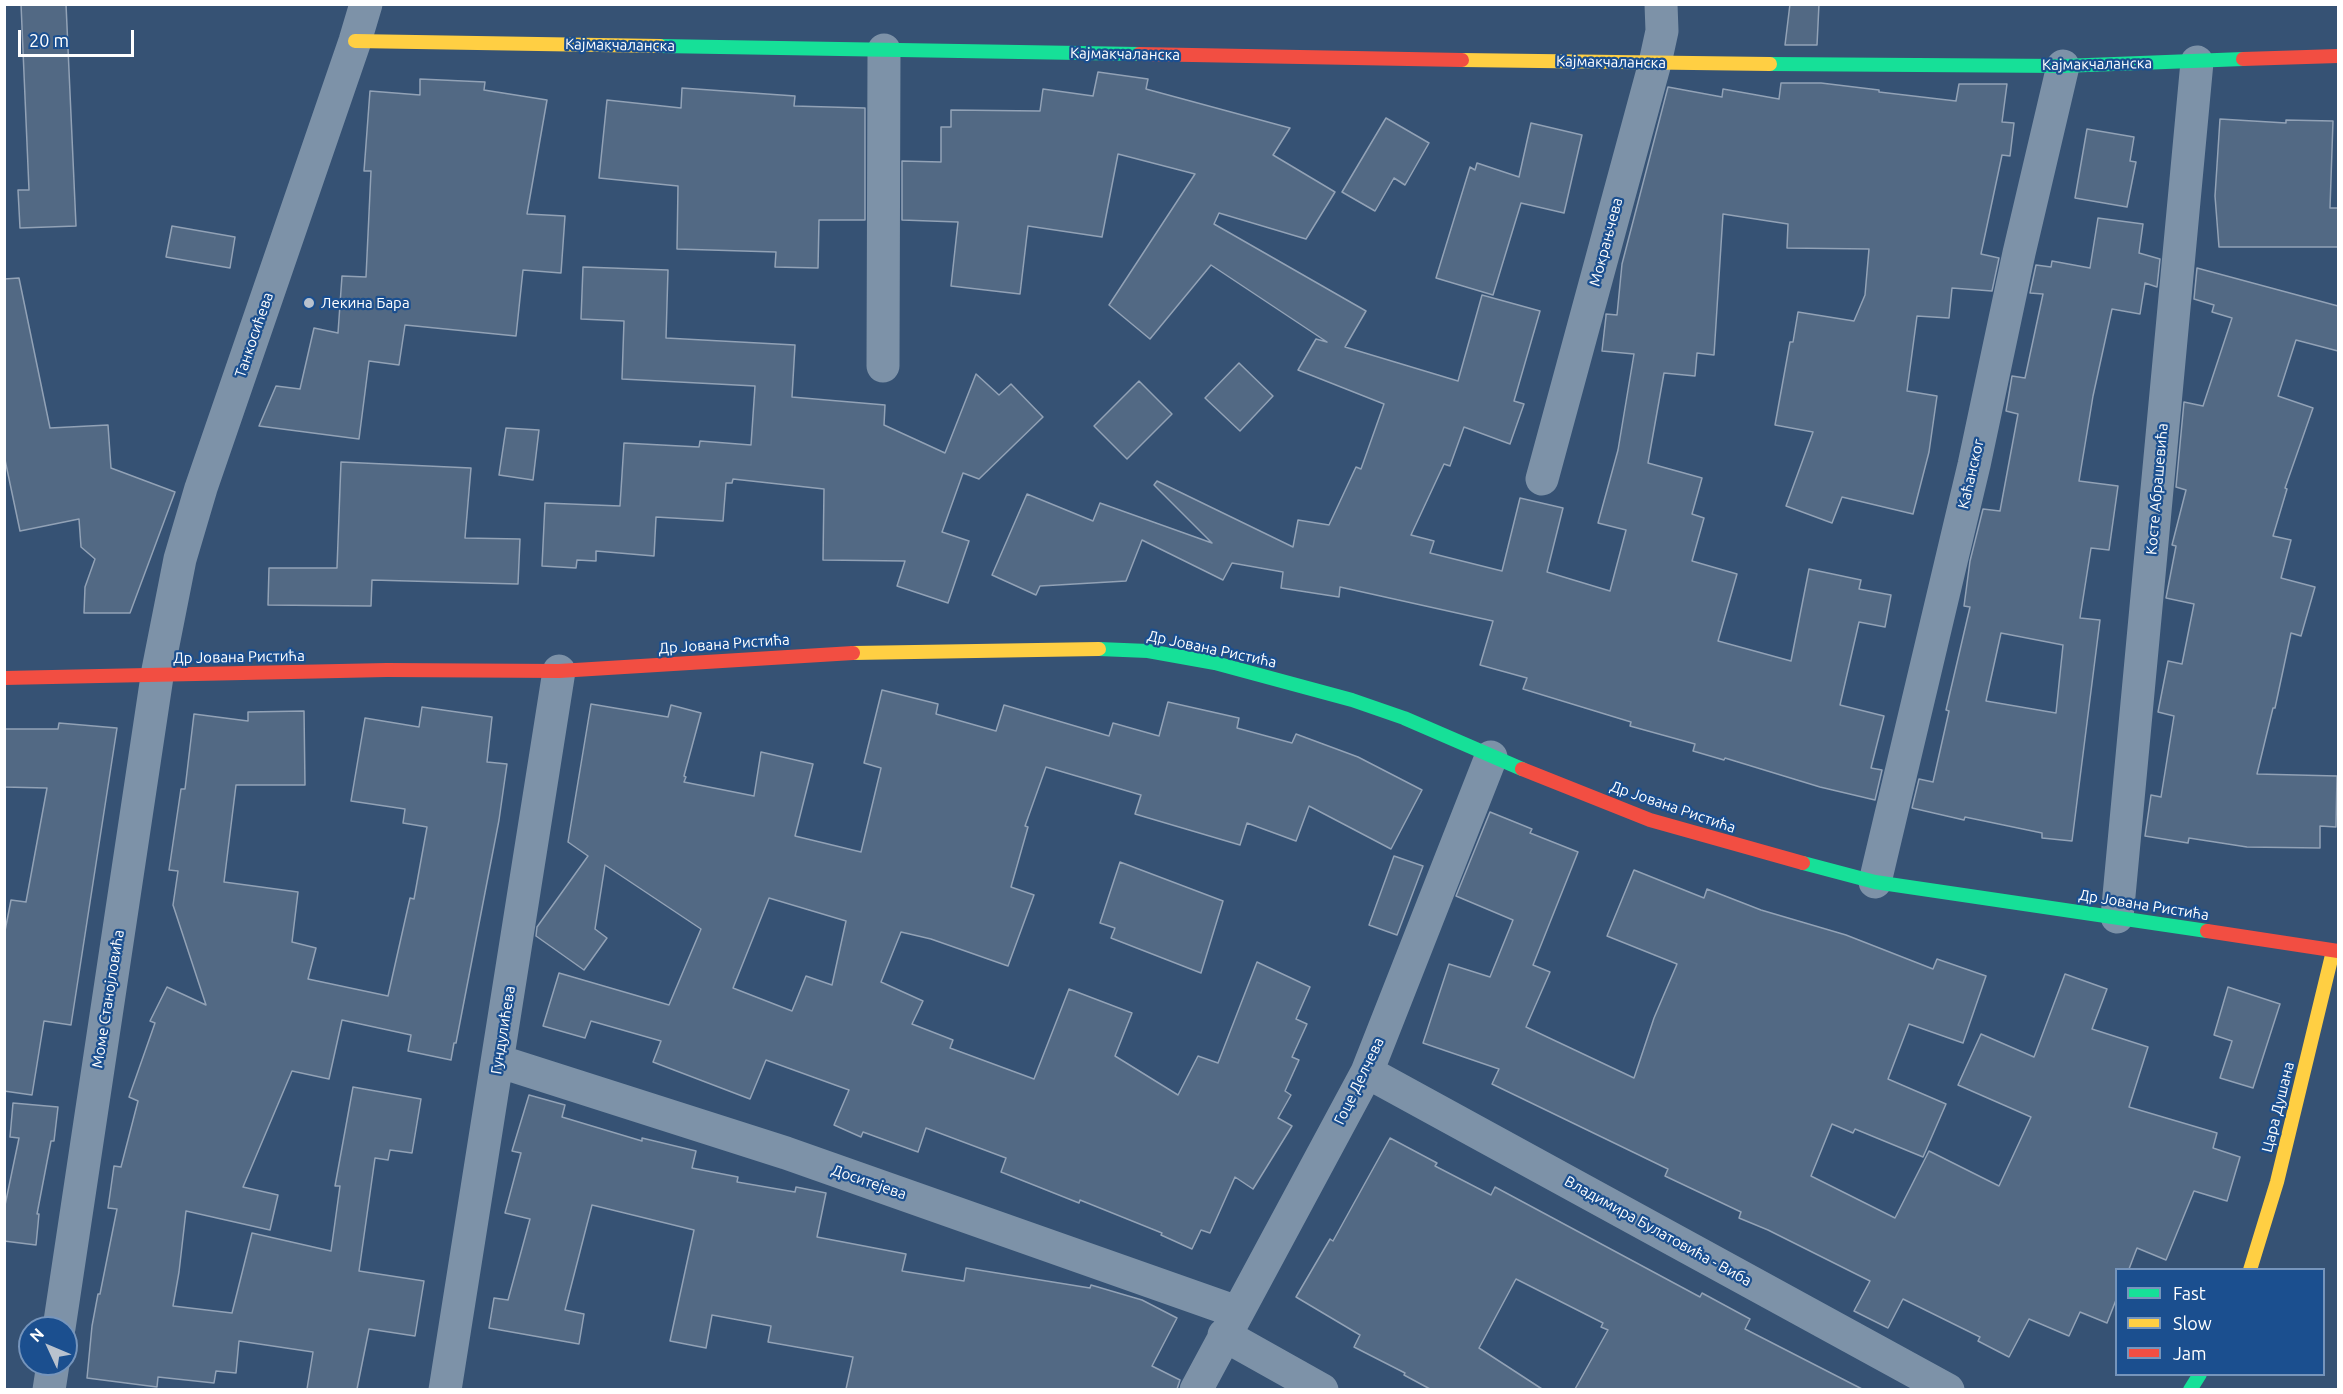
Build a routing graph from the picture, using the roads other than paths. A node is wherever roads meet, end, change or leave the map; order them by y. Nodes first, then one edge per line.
1 (366, 4) edge
2 (1686, 4) edge
3 (1662, 18) edge
4 (355, 41) junction
5 (884, 50) junction
6 (2338, 56) edge
7 (2197, 62) junction
8 (1655, 63) junction
9 (2063, 66) junction
10 (883, 366) dead end
11 (1542, 479) dead end
12 (158, 670) joint
13 (559, 671) junction
14 (4, 678) edge
15 (1491, 757) junction
16 (1875, 882) junction
17 (2117, 916) junction
18 (2336, 951) edge
19 (498, 1060) junction
20 (1367, 1072) junction
21 (2250, 1268) edge
22 (60, 1316) edge
23 (1230, 1323) junction
24 (2199, 1376) edge
25 (445, 1389) edge
26 (1196, 1389) edge
27 (1322, 1389) edge
28 (1948, 1389) edge
29 (2190, 1389) edge

1 - 4 street, Танкосићева
2 - 3 street
3 - 8 street, Мокрањчева
4 - 5 street, Кајмакчаланска
4 - 12 street, Танкосићева
5 - 8 street, Кајмакчаланска
5 - 10 street
6 - 7 street, Кајмакчаланска
7 - 9 street, Кајмакчаланска
7 - 17 street, Косте Абрашевића
8 - 9 street, Кајмакчаланска
8 - 11 street, Мокрањчева
9 - 16 street, Каћанског
12 - 22 street, Моме Станојловића
13 - 14 street, Др Јована Ристића, bridge
13 - 15 street, Др Јована Ристића
13 - 19 street, Гундулићева
15 - 16 street, Др Јована Ристића
15 - 20 street, Гоце Делчева
16 - 17 street, Др Јована Ристића
17 - 18 street, Др Јована Ристића
18 - 21 street, Цара Душана
19 - 23 street, Доситејева
19 - 25 street, Гундулићева
20 - 23 street, Гоце Делчева
20 - 28 street, Владимира Булатовића - Виба
23 - 26 street, Гоце Делчева
23 - 27 street, Доситејева
24 - 29 street

